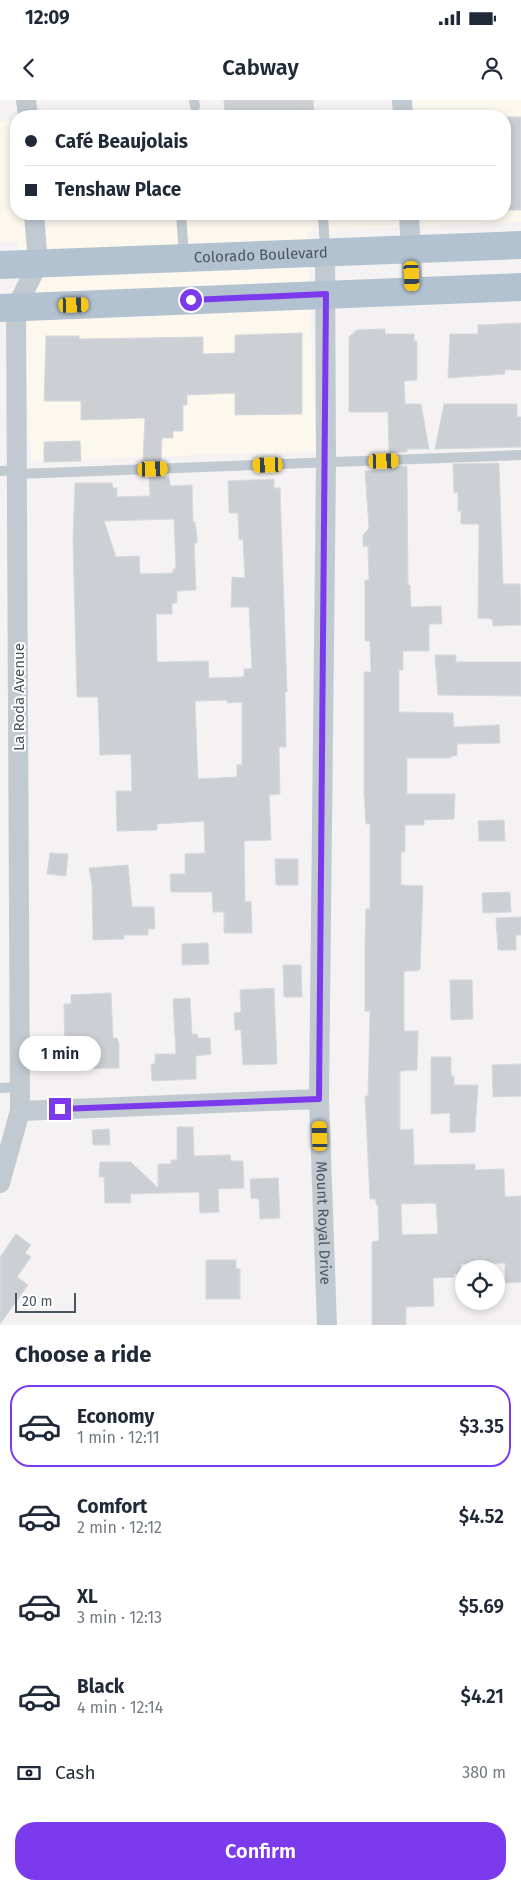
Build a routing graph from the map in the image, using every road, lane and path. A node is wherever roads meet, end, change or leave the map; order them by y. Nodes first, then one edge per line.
1 (34, 220) edge
2 (181, 220) edge
3 (323, 220) edge
4 (409, 220) edge
5 (521, 244) edge
6 (411, 248) junction
7 (325, 251) junction
8 (184, 258) junction
9 (38, 264) junction
10 (0, 265) edge
11 (521, 287) edge
12 (413, 290) junction
13 (326, 294) junction
14 (8, 308) edge
15 (521, 455) edge
16 (326, 463) junction
17 (12, 471) edge
18 (20, 1087) junction
19 (0, 1088) edge
20 (319, 1099) junction
21 (20, 1111) junction
22 (0, 1183) edge
23 (327, 1325) edge

1 - 9 street
2 - 8 lane
3 - 7 lane
4 - 6 street
5 - 6 main road, Colorado Boulevard
6 - 7 main road, Colorado Boulevard
6 - 12 street
7 - 8 main road, Colorado Boulevard
7 - 13 street, Mount Royal Drive
8 - 9 main road, Colorado Boulevard
9 - 10 main road, Colorado Boulevard
9 - 14 street, La Roda Avenue
11 - 12 main road
12 - 13 main road
13 - 14 main road
13 - 16 street, Mount Royal Drive
14 - 17 street, La Roda Avenue
15 - 16 lane
16 - 17 lane
16 - 20 street, Mount Royal Drive
17 - 18 street, La Roda Avenue
18 - 19 lane
18 - 21 street, La Roda Avenue
20 - 21 street
20 - 23 street, Mount Royal Drive
21 - 22 street, La Roda Avenue

